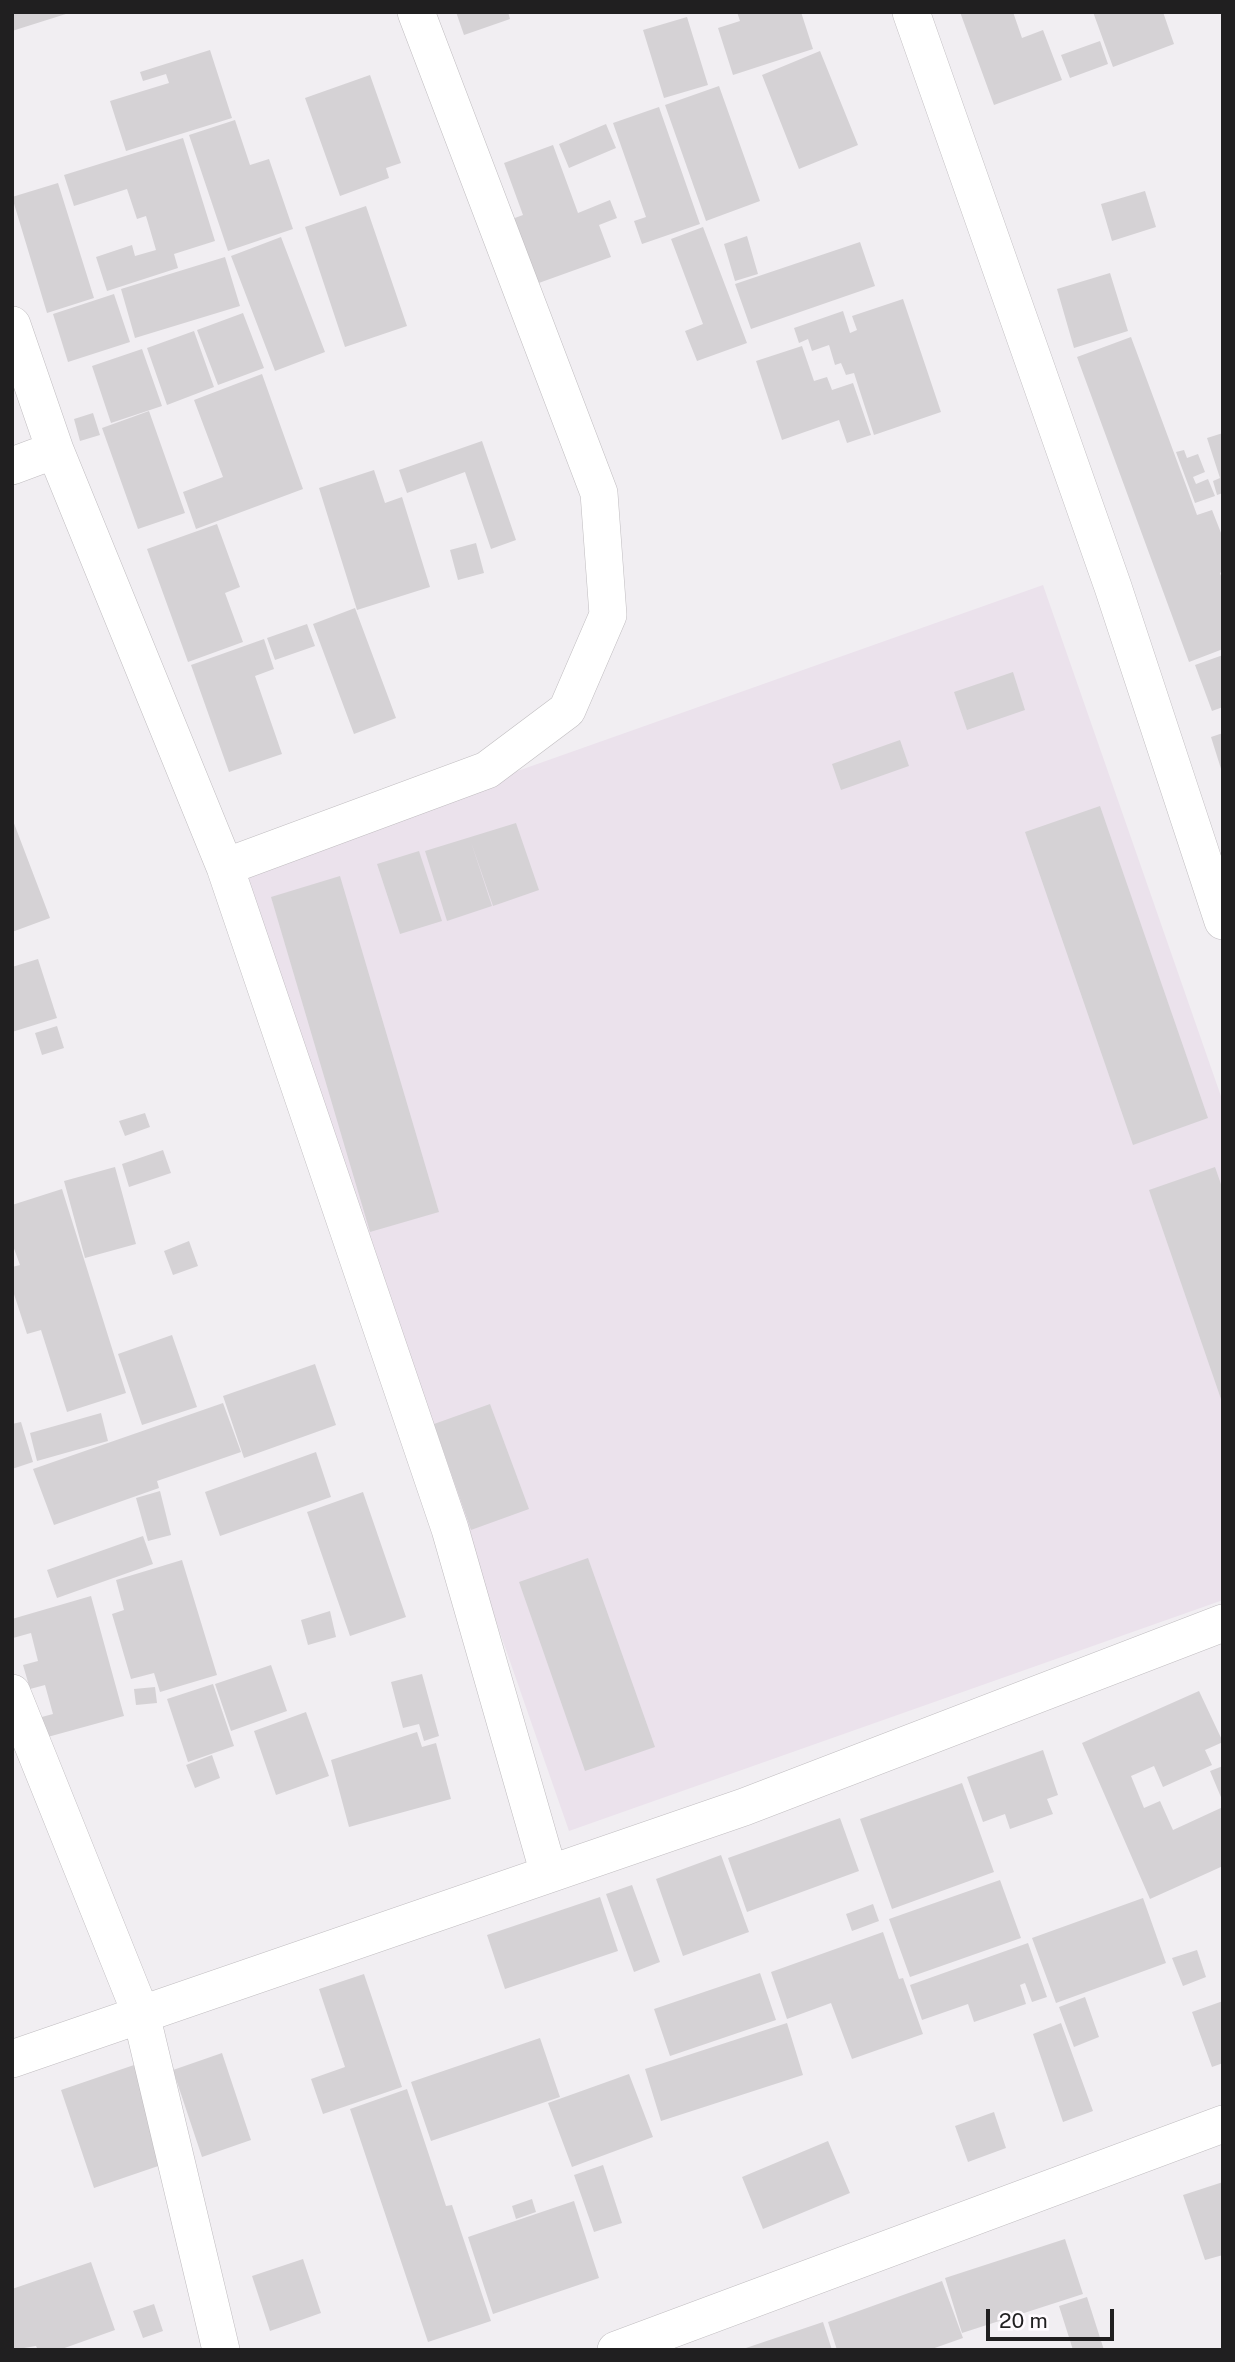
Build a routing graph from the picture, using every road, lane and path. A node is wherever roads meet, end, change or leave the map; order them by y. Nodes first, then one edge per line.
1 (416, 12) edge
2 (911, 12) edge
3 (12, 325) edge
4 (55, 450) junction
5 (12, 466) edge
6 (225, 867) junction
7 (1223, 921) edge
8 (1223, 1623) edge
9 (12, 1693) edge
10 (549, 1874) junction
11 (141, 2014) junction
12 (12, 2059) edge
13 (1223, 2124) edge
14 (221, 2350) edge
15 (616, 2350) edge

1 - 6 street
2 - 7 street
3 - 4 street
4 - 5 street
4 - 6 street
6 - 10 street
8 - 10 street
9 - 11 street
10 - 11 street
11 - 12 street
11 - 14 street
13 - 15 street

